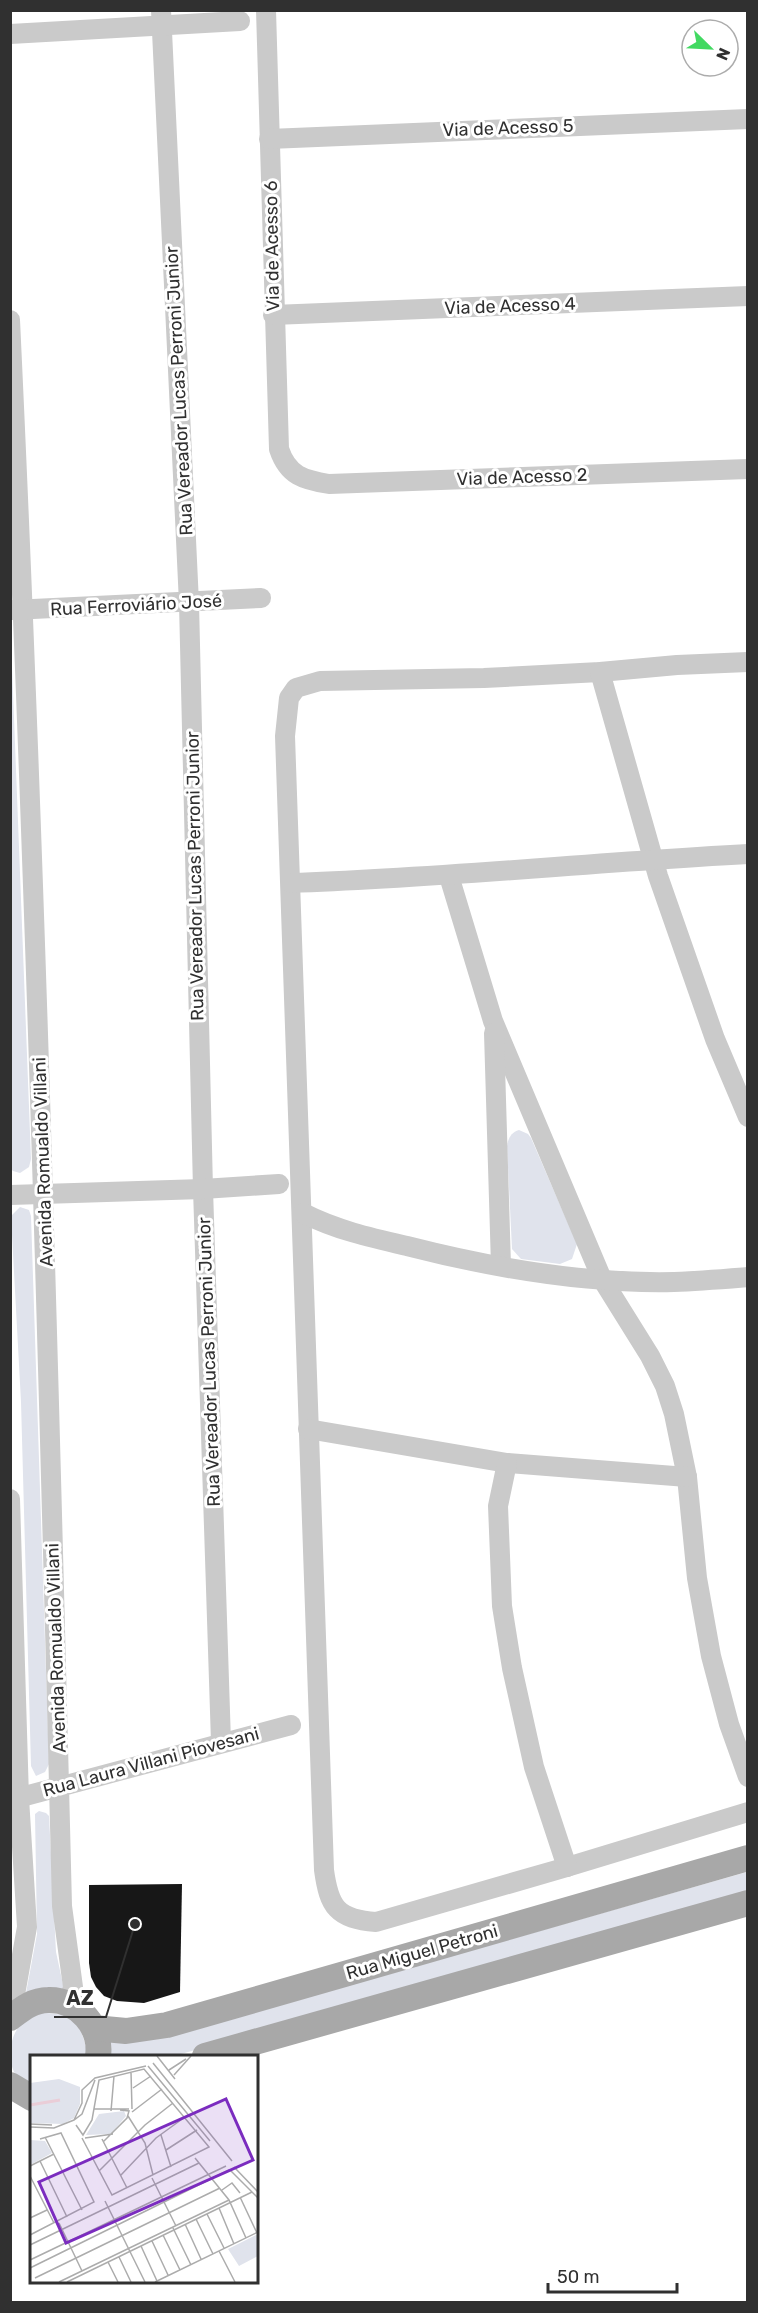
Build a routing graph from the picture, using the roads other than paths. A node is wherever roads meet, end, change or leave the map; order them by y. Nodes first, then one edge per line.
1 (266, 10) edge
2 (161, 18) edge
3 (240, 21) dead end
4 (10, 34) edge
5 (747, 119) edge
6 (269, 138) junction
7 (747, 296) edge
8 (273, 315) junction
9 (10, 320) edge
10 (747, 469) edge
11 (298, 475) joint
12 (261, 598) dead end
13 (189, 603) junction
14 (17, 610) edge
15 (747, 662) edge
16 (600, 672) junction
17 (747, 854) edge
18 (653, 859) junction
19 (449, 876) junction
20 (291, 883) junction
21 (493, 1021) junction
22 (747, 1117) edge
23 (279, 1184) dead end
24 (203, 1189) junction
25 (45, 1193) junction
26 (10, 1195) edge
27 (303, 1214) junction
28 (501, 1266) junction
29 (747, 1277) edge
30 (602, 1279) junction
31 (308, 1429) junction
32 (507, 1463) junction
33 (687, 1477) junction
34 (10, 1499) edge
35 (291, 1725) dead end
36 (221, 1742) junction
37 (747, 1777) edge
38 (59, 1786) junction
39 (15, 1799) edge
40 (747, 1812) edge
41 (747, 1858) edge
42 (567, 1867) junction
43 (747, 1903) edge
44 (69, 2004) junction
45 (11, 2017) edge
46 (94, 2028) junction
47 (98, 2055) edge
48 (209, 2055) edge

1 - 6 street, Via de Acesso 6
2 - 3 street
2 - 4 street
2 - 13 street, Rua Vereador Lucas Perroni Junior
5 - 6 street, Via de Acesso 5
6 - 8 street, Via de Acesso 6
7 - 8 street, Via de Acesso 4
8 - 11 street, Via de Acesso 6
9 - 14 street, Avenida Romualdo Villani
10 - 11 street, Via de Acesso 2
12 - 13 street, Rua Ferroviário José
13 - 14 street, Rua Ferroviário José
13 - 24 street, Rua Vereador Lucas Perroni Junior
14 - 25 street, Avenida Romualdo Villani
15 - 16 street
16 - 18 street
16 - 20 street
17 - 18 street
18 - 19 street
18 - 22 street
19 - 20 street
19 - 21 street
20 - 27 street
21 - 28 street
21 - 30 street
23 - 24 street
24 - 25 street
24 - 36 street, Rua Vereador Lucas Perroni Junior
25 - 26 street
25 - 38 street, Avenida Romualdo Villani
27 - 28 street
27 - 31 street
28 - 30 street
29 - 30 street
30 - 33 street
31 - 32 street
31 - 42 street
32 - 33 street
32 - 42 street
33 - 37 street
34 - 39 street
35 - 36 street, Rua Laura Villani Piovesani
36 - 38 street, Rua Laura Villani Piovesani
38 - 39 street, Rua Laura Villani Piovesani
38 - 44 street, Avenida Romualdo Villani
39 - 45 street
40 - 42 street
41 - 46 main road, Rua Miguel Petroni
43 - 48 main road
44 - 45 main road
44 - 46 main road
46 - 47 main road

